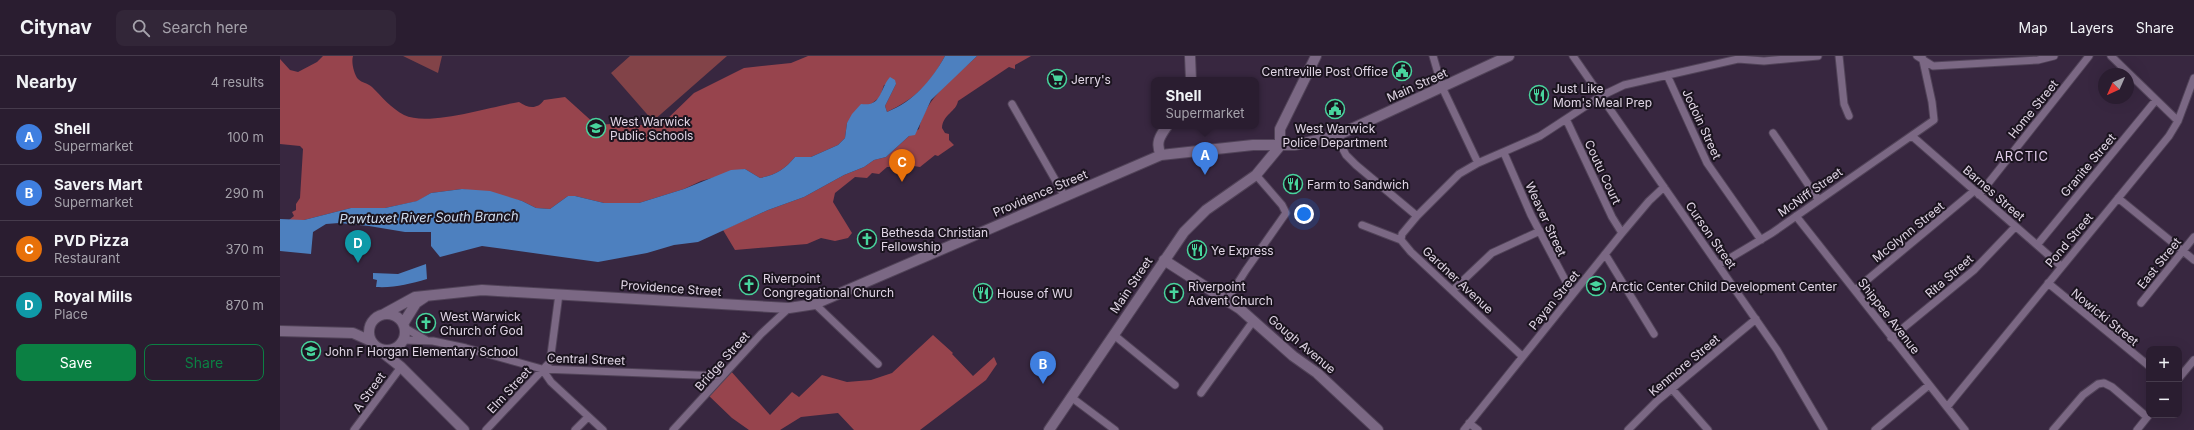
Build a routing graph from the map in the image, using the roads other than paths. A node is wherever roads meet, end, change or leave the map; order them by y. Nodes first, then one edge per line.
1 (1190, 56) edge
2 (1316, 56) edge
3 (1433, 56) edge
4 (1509, 56) edge
5 (1573, 56) edge
6 (1818, 56) edge
7 (1839, 56) edge
8 (2054, 56) edge
9 (2089, 56) edge
10 (2111, 56) edge
11 (1921, 57) edge
12 (1737, 58) edge
13 (1667, 75) junction
14 (1191, 77) edge
15 (2194, 78) edge
16 (1442, 87) junction
17 (1601, 96) junction
18 (2156, 100) junction
19 (1012, 104) dead end
20 (1849, 116) dead end
21 (1566, 119) junction
22 (2178, 121) junction
23 (1165, 129) edge
24 (1773, 133) dead end
25 (1336, 136) junction
26 (1912, 136) junction
27 (1280, 146) junction
28 (1504, 152) junction
29 (1160, 155) junction
30 (1478, 164) junction
31 (1256, 175) junction
32 (1664, 187) junction
33 (1976, 193) junction
34 (1065, 197) junction
35 (2118, 198) junction
36 (1818, 199) junction
37 (1417, 216) junction
38 (1796, 216) junction
39 (1362, 225) dead end
40 (2015, 227) junction
41 (1540, 231) junction
42 (1622, 233) junction
43 (2194, 237) edge
44 (1401, 240) junction
45 (1761, 240) junction
46 (2037, 245) junction
47 (2183, 251) junction
48 (1605, 254) junction
49 (1164, 260) junction
50 (2194, 260) edge
51 (1720, 264) junction
52 (2061, 266) junction
53 (2048, 283) junction
54 (1453, 290) junction
55 (1855, 290) junction
56 (1572, 293) junction
57 (559, 294) junction
58 (428, 295) junction
59 (1227, 300) junction
60 (2141, 303) dead end
61 (815, 304) junction
62 (789, 308) junction
63 (384, 314) junction
64 (1756, 319) junction
65 (1254, 320) junction
66 (372, 322) junction
67 (404, 326) junction
68 (280, 331) edge
69 (353, 333) junction
70 (1654, 334) dead end
71 (1114, 336) junction
72 (1891, 338) junction
73 (428, 341) junction
74 (402, 343) junction
75 (374, 345) junction
76 (1522, 356) junction
77 (2194, 360) edge
78 (878, 364) dead end
79 (2146, 364) edge
80 (401, 367) junction
81 (542, 369) junction
82 (2182, 374) edge
83 (722, 376) junction
84 (1175, 385) dead end
85 (1929, 385) junction
86 (1672, 389) junction
87 (1201, 393) dead end
88 (1071, 397) junction
89 (1947, 407) junction
90 (2146, 414) edge
91 (588, 417) junction
92 (2146, 418) edge
93 (1469, 423) junction
94 (354, 430) edge
95 (464, 430) edge
96 (486, 430) edge
97 (574, 430) edge
98 (602, 430) edge
99 (673, 430) edge
100 (1050, 430) edge
101 (1115, 430) edge
102 (1378, 430) edge
103 (1464, 430) edge
104 (1478, 430) edge
105 (1628, 430) edge
106 (1708, 430) edge
107 (1824, 430) edge
108 (1874, 430) edge
109 (1965, 430) edge
110 (2053, 430) edge
111 (2137, 430) edge

1 - 14 main road
2 - 27 main road
3 - 16 street
4 - 16 main road, Main Street
5 - 17 street, Curson Street
6 - 12 street
7 - 20 street
8 - 11 street
9 - 33 street, Home Street
10 - 18 street
11 - 26 street, McNiff Street
12 - 13 street
13 - 17 street
13 - 45 street, Jodoin Street
15 - 22 street, Pond Street
16 - 25 main road, Main Street
16 - 30 street
17 - 21 street
17 - 32 street, Curson Street
18 - 22 street
18 - 46 street, Granite Street
19 - 34 street
21 - 28 street
21 - 42 street, Coutu Court
22 - 35 street, Pond Street
23 - 29 main road
24 - 36 street
25 - 27 main road, Providence Street
25 - 37 street
26 - 33 street, Barnes Street
26 - 36 street, McNiff Street
27 - 29 main road, Providence Street
27 - 31 main road, Main Street
28 - 30 street
28 - 41 street, Weaver Street
29 - 34 main road, Providence Street
30 - 37 street
31 - 49 main road, Main Street
31 - 59 street
32 - 42 street, Payan Street
32 - 51 street, Curson Street
33 - 40 street, Barnes Street
33 - 55 street, McGlynn Street
34 - 61 main road, Providence Street
35 - 47 street
35 - 52 street, Pond Street
36 - 38 street, McNiff Street
37 - 44 street
38 - 45 street, McNiff Street
38 - 55 street, Shippee Avenue
39 - 44 street
40 - 46 street, Barnes Street
40 - 72 street, Rita Street
41 - 54 street
41 - 56 street, Weaver Street
42 - 48 street, Payan Street
43 - 47 street, East Street
44 - 54 street, Gardner Avenue
45 - 51 street, McNiff Street
46 - 52 street, Barnes Street
47 - 50 street
47 - 60 street, East Street
48 - 56 street, Payan Street
48 - 70 street
49 - 59 main road, Gough Avenue
49 - 71 main road, Main Street
51 - 64 street, Curson Street
52 - 53 street, Pond Street
53 - 79 street, Nowicki Street
53 - 89 street, Pond Street
54 - 76 street, Gardner Avenue
55 - 72 street, Shippee Avenue
56 - 76 street, Payan Street
57 - 58 main road, Providence Street
57 - 62 main road, Providence Street
57 - 81 street, Elm Street
58 - 63 main road, Providence Street
58 - 67 main road
59 - 65 main road, Gough Avenue
61 - 62 main road, Providence Street
61 - 78 street
62 - 83 street, Bridge Street
63 - 66 main road
63 - 67 main road
64 - 86 street, Kenmore Street
64 - 107 street, Curson Street
65 - 87 street
65 - 102 main road, Gough Avenue
66 - 69 main road
66 - 75 main road
67 - 73 street
67 - 74 main road
68 - 69 main road
69 - 75 main road
71 - 84 street
71 - 88 main road, Main Street
72 - 85 street, Shippee Avenue
73 - 74 street
73 - 81 street, Central Street
74 - 75 main road
74 - 80 main road
75 - 80 main road
76 - 93 street, Payan Street
77 - 82 street
80 - 94 street, A Street
80 - 95 main road
81 - 83 street, Central Street
81 - 91 street
81 - 96 street, Elm Street
83 - 99 street, Bridge Street
85 - 89 street, Shippee Avenue
85 - 108 street
86 - 105 street, Kenmore Street
86 - 106 street
88 - 100 main road, Main Street
88 - 101 street
89 - 109 street, Shippee Avenue
90 - 110 street
91 - 97 street
91 - 98 street
92 - 111 street
93 - 103 street, Payan Street
93 - 104 street

